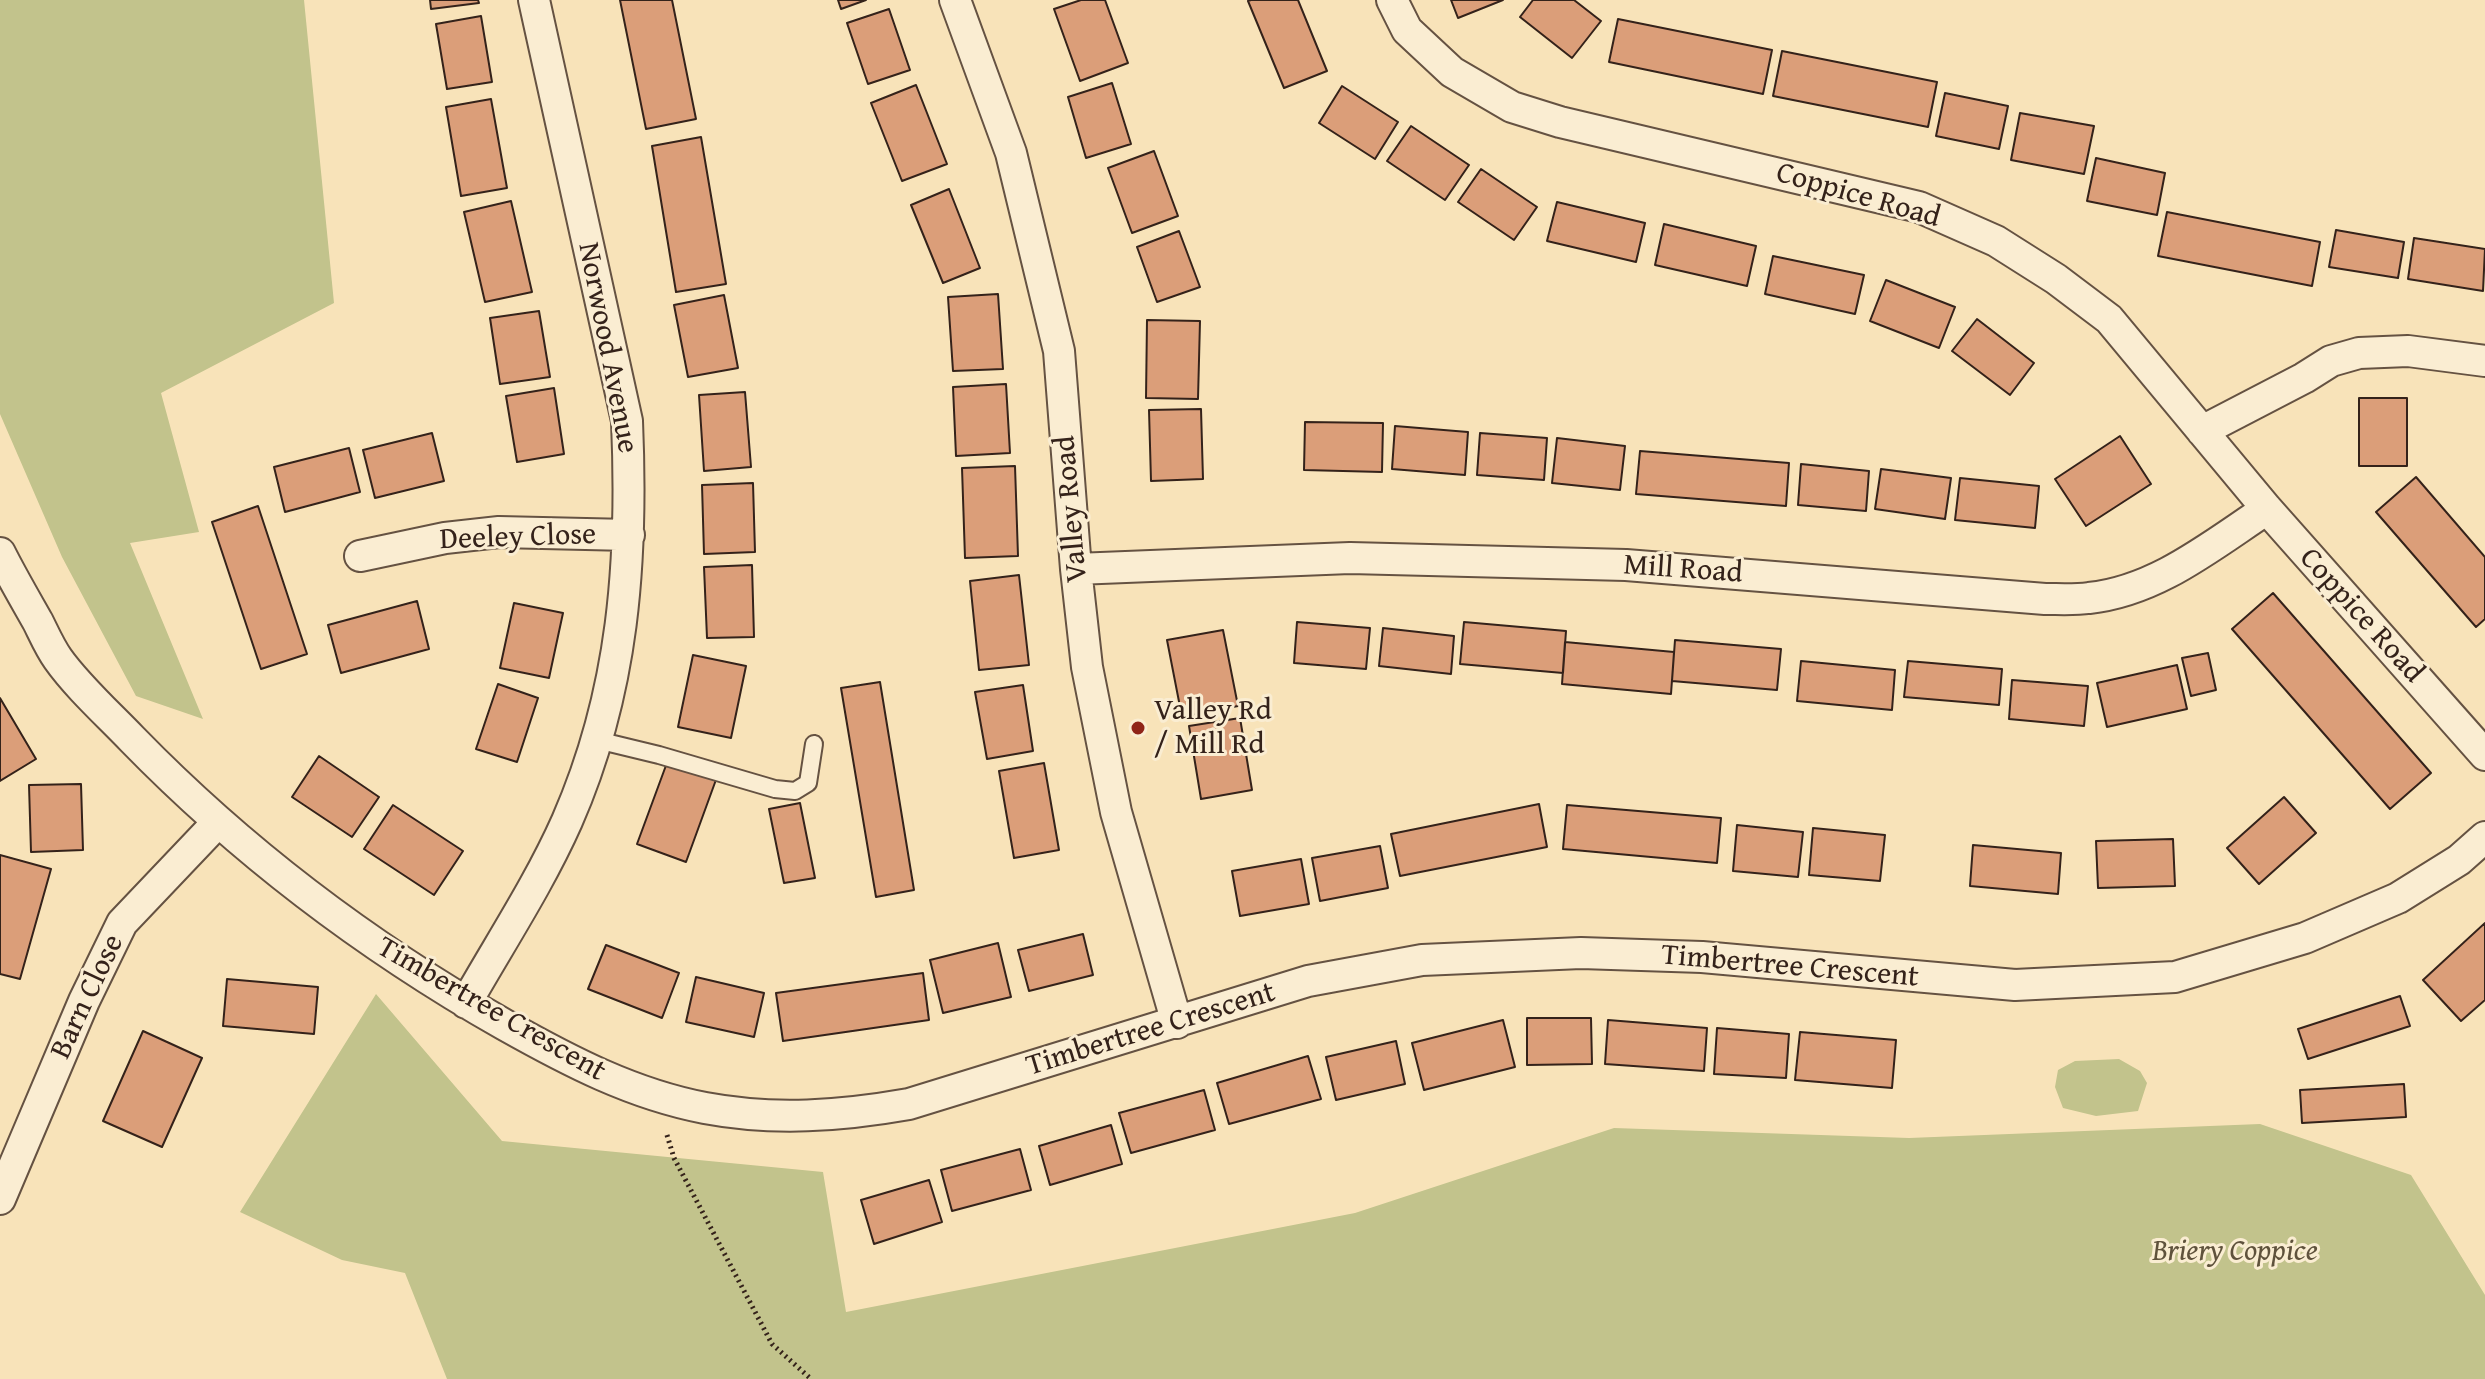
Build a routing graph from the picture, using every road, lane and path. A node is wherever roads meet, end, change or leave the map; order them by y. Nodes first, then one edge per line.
1 (534, 0) edge
2 (955, 0) edge
3 (1392, 0) edge
4 (2485, 361) edge
5 (2202, 431) junction
6 (2267, 509) junction
7 (629, 535) junction
8 (0, 553) edge
9 (360, 556) dead end
10 (1076, 569) junction
11 (597, 740) junction
12 (814, 744) dead end
13 (2485, 755) edge
14 (218, 822) junction
15 (2485, 837) edge
16 (466, 1003) junction
17 (1177, 1023) junction
18 (656, 1096) junction
19 (0, 1199) edge
20 (811, 1379) edge

1 - 7 street, Norwood Avenue
2 - 10 street, Valley Road
3 - 5 street, Coppice Road
4 - 5 street
5 - 6 street, Coppice Road
6 - 10 street, Mill Road
6 - 13 street, Coppice Road
7 - 9 street, Deeley Close
7 - 11 street, Norwood Avenue
8 - 14 street, Timbertree Crescent
10 - 17 street, Valley Road
11 - 12 lane
11 - 16 street, Norwood Avenue
14 - 16 street, Timbertree Crescent
14 - 19 street, Barn Close
15 - 17 street, Timbertree Crescent
16 - 18 street, Timbertree Crescent
17 - 18 street, Timbertree Crescent
18 - 20 path

